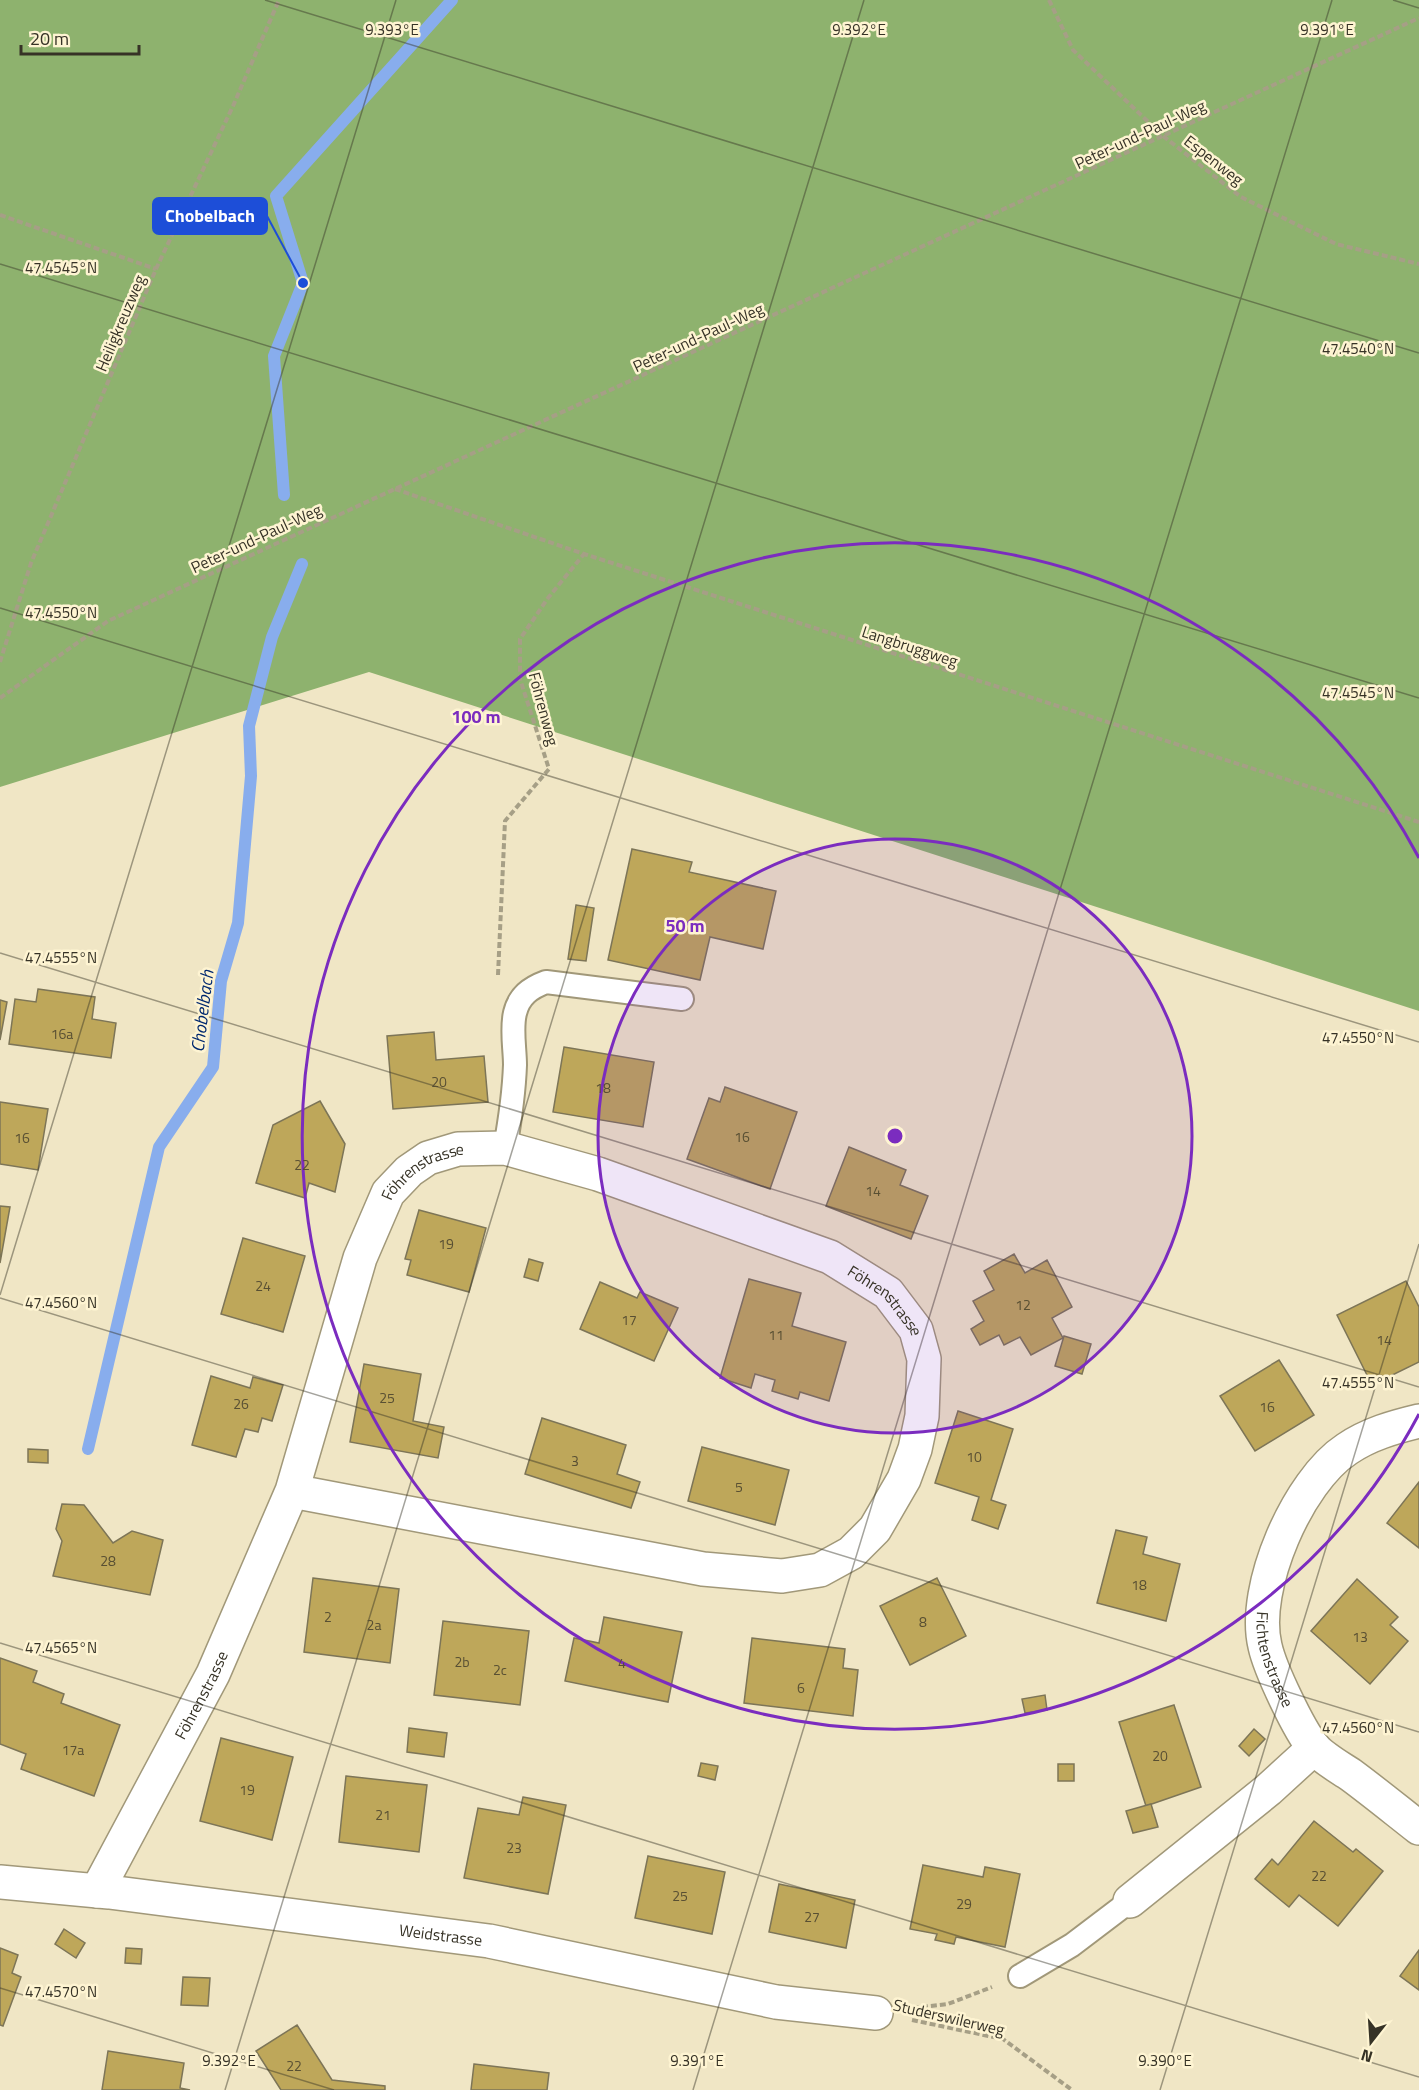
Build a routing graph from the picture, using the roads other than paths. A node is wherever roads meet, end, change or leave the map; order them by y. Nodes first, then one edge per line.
1 (682, 999) dead end
2 (504, 1148) junction
3 (1419, 1421) edge
4 (292, 1491) junction
5 (1314, 1748) junction
6 (1419, 1828) edge
7 (0, 1882) edge
8 (97, 1891) junction
9 (1130, 1901) joint
10 (1020, 1976) road end
11 (876, 2013) road end

1 - 2 lane
2 - 4 street, Föhrenstrasse
2 - 4 street, Föhrenstrasse
3 - 5 street, Fichtenstrasse
4 - 8 street, Föhrenstrasse
5 - 6 street, Fichtenstrasse
5 - 9 street
7 - 8 street, Weidstrasse
8 - 11 street, Weidstrasse
9 - 10 lane

